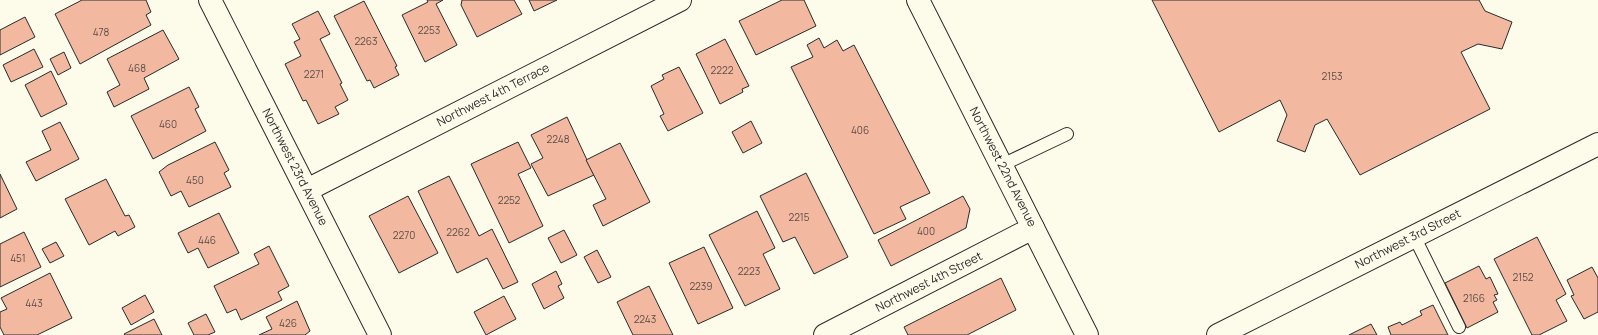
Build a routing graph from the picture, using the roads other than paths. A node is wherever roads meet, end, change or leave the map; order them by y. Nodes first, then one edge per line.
1 (210, 0) edge
2 (680, 0) edge
3 (918, 0) edge
4 (1067, 134) dead end
5 (1598, 144) edge
6 (1002, 165) junction
7 (307, 190) junction
8 (1033, 228) junction
9 (1414, 236) junction
10 (1459, 327) dead end
11 (380, 335) edge
12 (825, 335) edge
13 (1087, 335) edge
14 (1218, 335) edge

1 - 7 street, Northwest 23rd Avenue
2 - 7 street, Northwest 4th Terrace
3 - 6 street, Northwest 22nd Avenue
4 - 6 lane
5 - 9 street, Northwest 3rd Street
6 - 8 street, Northwest 22nd Avenue
7 - 11 street, Northwest 23rd Avenue
8 - 12 street, Northwest 4th Street
8 - 13 street, Northwest 22nd Avenue
9 - 10 lane
9 - 14 street, Northwest 3rd Street

